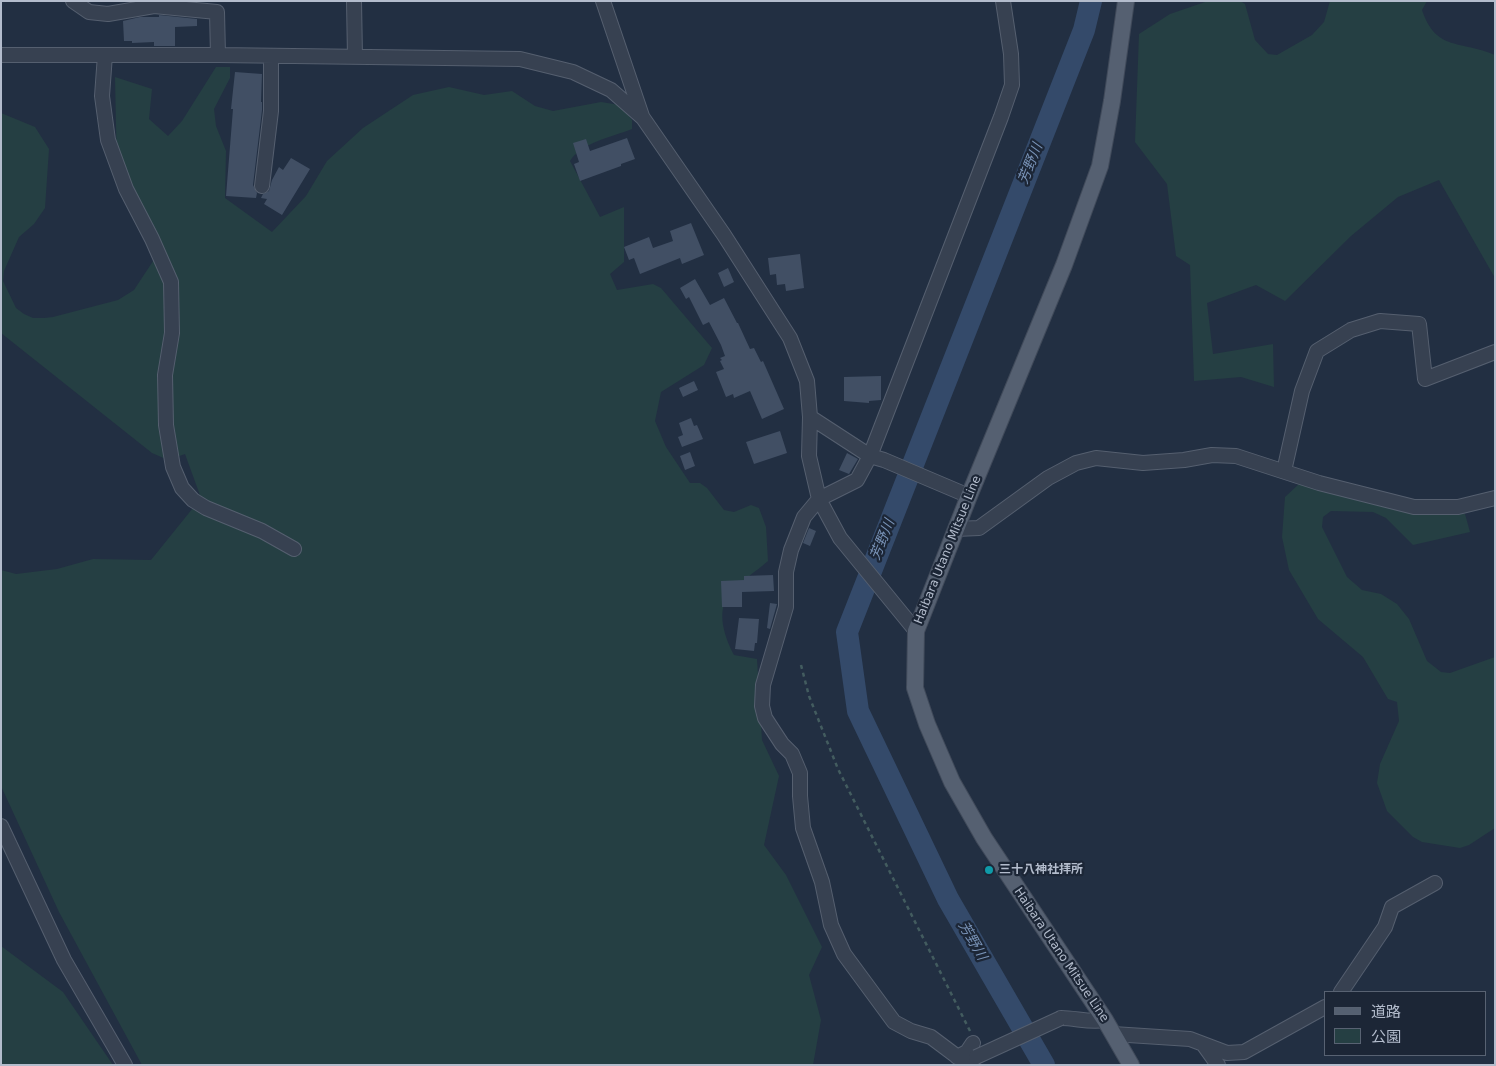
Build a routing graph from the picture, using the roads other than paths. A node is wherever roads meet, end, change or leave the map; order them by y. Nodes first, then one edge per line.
1 (73, 1) edge
2 (354, 1) edge
3 (603, 1) edge
4 (1002, 1) edge
5 (1126, 1) edge
6 (1, 55) edge
7 (105, 55) junction
8 (218, 55) junction
9 (271, 57) junction
10 (355, 57) junction
11 (643, 118) junction
12 (262, 186) dead end
13 (1495, 352) edge
14 (810, 417) junction
15 (877, 458) junction
16 (1284, 471) junction
17 (965, 494) junction
18 (819, 498) junction
19 (1495, 498) edge
20 (956, 529) junction
21 (294, 549) dead end
22 (913, 628) junction
23 (1, 826) edge
24 (1435, 883) dead end
25 (1342, 991) edge
26 (1324, 1008) edge
27 (1105, 1020) junction
28 (1113, 1034) junction
29 (973, 1043) road end
30 (1203, 1044) junction
31 (957, 1058) junction
32 (125, 1065) edge
33 (1131, 1065) edge
34 (1218, 1065) edge

1 - 8 street
2 - 10 street
3 - 11 street
4 - 15 street
5 - 17 main road, Haibara Utano Mitsue Line
6 - 7 street
7 - 8 street
7 - 21 street
8 - 9 street
9 - 10 street
9 - 12 street
10 - 11 street
11 - 14 street
13 - 16 street
14 - 15 street
14 - 18 street
15 - 17 street
15 - 18 street
16 - 19 street
16 - 20 street
17 - 20 main road, Haibara Utano Mitsue Line
18 - 22 street
18 - 31 street
20 - 22 main road, Haibara Utano Mitsue Line
22 - 27 main road, Haibara Utano Mitsue Line
23 - 32 street
24 - 25 street
26 - 30 street
27 - 28 main road, Haibara Utano Mitsue Line
27 - 31 street, bridge
28 - 30 street
28 - 33 main road, Haibara Utano Mitsue Line
29 - 31 street
30 - 34 street

